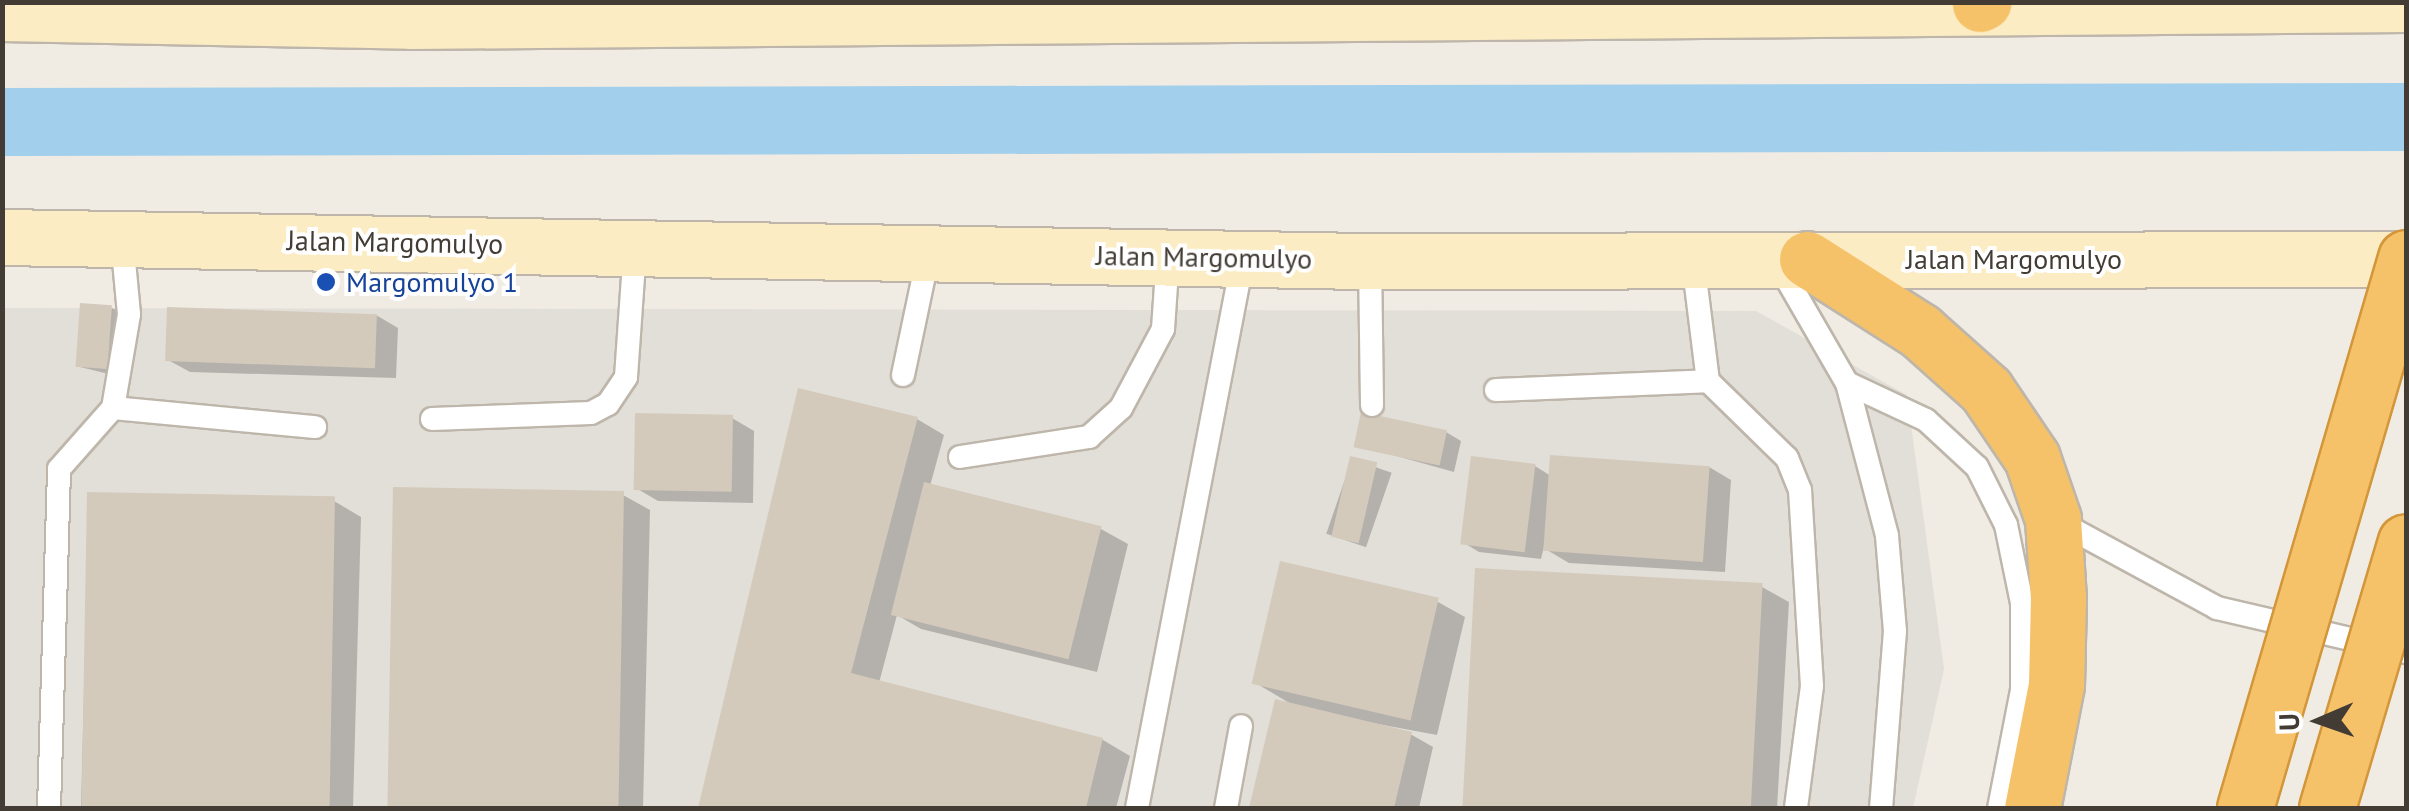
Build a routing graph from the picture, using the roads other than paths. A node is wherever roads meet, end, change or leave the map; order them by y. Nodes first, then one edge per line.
1 (1982, 3) edge
2 (1748, 4) edge
3 (1887, 4) edge
4 (2406, 4) edge
5 (1682, 5) edge
6 (350, 12) edge
7 (411, 12) edge
8 (2, 13) edge
9 (2, 237) edge
10 (122, 238) junction
11 (635, 246) junction
12 (929, 252) junction
13 (1168, 256) junction
14 (1242, 258) junction
15 (2406, 258) edge
16 (1791, 259) junction
17 (1370, 260) junction
18 (1693, 260) junction
19 (903, 375) dead end
20 (1708, 382) junction
21 (1846, 383) junction
22 (1496, 390) dead end
23 (1372, 405) dead end
24 (113, 408) junction
25 (432, 418) dead end
26 (315, 427) dead end
27 (960, 457) dead end
28 (2053, 519) junction
29 (2406, 542) edge
30 (2406, 652) edge
31 (1242, 726) dead end
32 (49, 808) edge
33 (1137, 808) edge
34 (1226, 808) edge
35 (1796, 808) edge
36 (1881, 808) edge
37 (2000, 808) edge
38 (2032, 808) edge
39 (2246, 808) edge
40 (2327, 808) edge

1 - 3 main road
1 - 4 main road
2 - 3 main road
2 - 5 main road
5 - 7 main road
6 - 7 main road
6 - 8 main road
9 - 10 main road, Jalan Margomulyo
10 - 11 main road, Jalan Margomulyo
10 - 24 lane
11 - 12 main road, Jalan Margomulyo
11 - 25 lane
12 - 13 main road, Jalan Margomulyo
12 - 19 lane
13 - 14 main road, Jalan Margomulyo
13 - 27 lane
14 - 17 main road, Jalan Margomulyo
14 - 33 lane
15 - 16 main road, Jalan Margomulyo
15 - 39 highway, bridge
16 - 18 main road, Jalan Margomulyo
16 - 21 lane
16 - 28 highway
17 - 18 main road, Jalan Margomulyo
17 - 23 lane
18 - 20 lane
20 - 22 lane
20 - 35 lane
21 - 36 lane
21 - 37 lane
24 - 26 lane
24 - 32 lane
28 - 30 lane
28 - 38 highway
29 - 40 highway, bridge
31 - 34 lane

